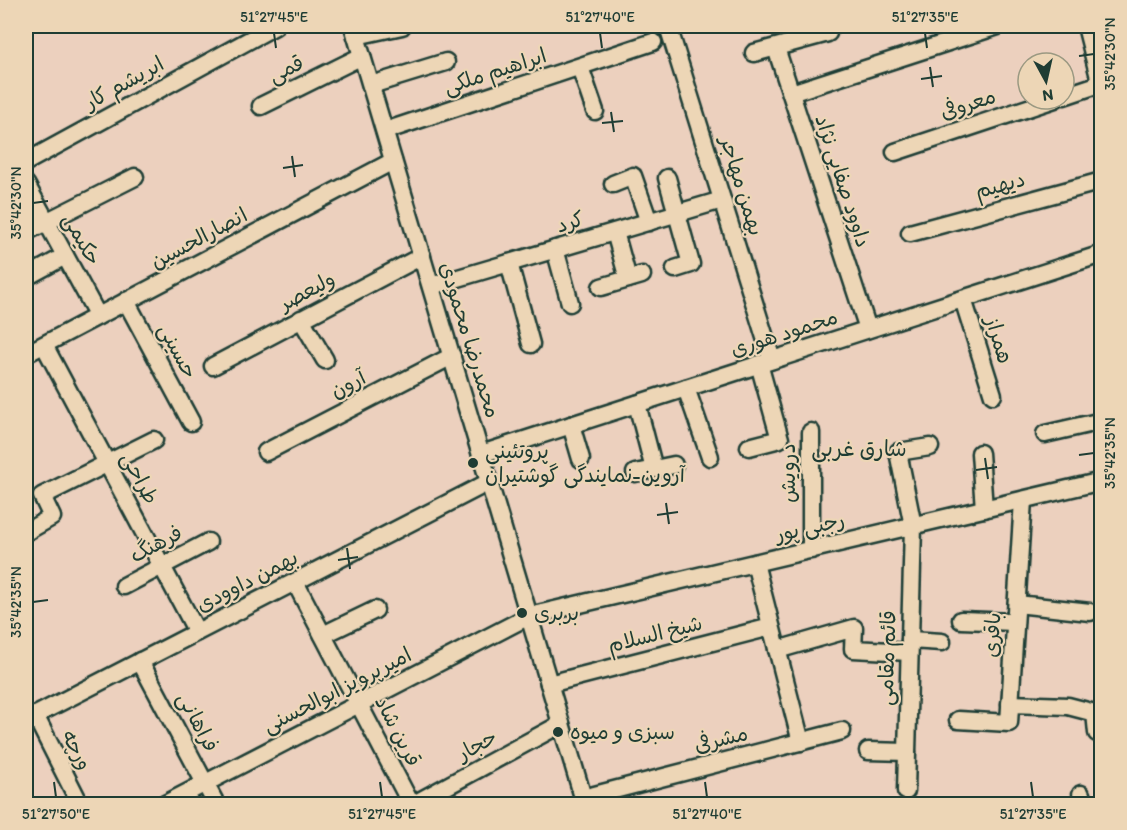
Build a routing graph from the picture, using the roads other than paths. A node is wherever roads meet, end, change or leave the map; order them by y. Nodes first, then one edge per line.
1 (275, 26) edge
2 (402, 26) edge
3 (668, 26) edge
4 (998, 26) edge
5 (1086, 26) edge
6 (355, 31) edge
7 (828, 33) dead end
8 (653, 42) dead end
9 (776, 48) junction
10 (754, 53) dead end
11 (362, 56) junction
12 (446, 62) dead end
13 (580, 67) junction
14 (371, 85) junction
15 (1101, 87) edge
16 (791, 93) junction
17 (1076, 93) edge
18 (261, 106) dead end
19 (595, 111) dead end
20 (1019, 111) edge
21 (385, 131) junction
22 (895, 152) dead end
23 (393, 161) junction
24 (26, 162) edge
25 (135, 177) dead end
26 (667, 178) dead end
27 (1101, 181) edge
28 (26, 184) edge
29 (614, 184) dead end
30 (722, 200) junction
31 (678, 214) junction
32 (46, 220) junction
33 (650, 222) junction
34 (26, 232) edge
35 (615, 232) junction
36 (910, 233) dead end
37 (555, 249) junction
38 (1101, 254) edge
39 (65, 256) junction
40 (422, 256) junction
41 (509, 263) junction
42 (675, 269) dead end
43 (32, 274) dead end
44 (431, 286) junction
45 (601, 287) dead end
46 (963, 299) junction
47 (126, 301) junction
48 (570, 303) dead end
49 (98, 316) junction
50 (301, 319) junction
51 (868, 329) junction
52 (531, 344) dead end
53 (44, 345) junction
54 (26, 354) edge
55 (452, 356) junction
56 (325, 360) dead end
57 (765, 362) junction
58 (213, 366) dead end
59 (686, 388) junction
60 (993, 395) dead end
61 (637, 404) junction
62 (1101, 421) edge
63 (191, 422) dead end
64 (571, 425) junction
65 (811, 432) dead end
66 (1045, 434) dead end
67 (154, 440) dead end
68 (749, 447) dead end
69 (930, 447) dead end
70 (266, 452) dead end
71 (980, 453) dead end
72 (481, 454) junction
73 (710, 457) dead end
74 (581, 459) dead end
75 (107, 464) junction
76 (674, 465) dead end
77 (654, 469) junction
78 (635, 473) dead end
79 (1101, 481) edge
80 (489, 482) junction
81 (1023, 500) junction
82 (984, 509) junction
83 (913, 526) junction
84 (26, 532) edge
85 (208, 542) dead end
86 (811, 550) junction
87 (755, 563) junction
88 (162, 566) junction
89 (295, 582) junction
90 (124, 586) dead end
91 (1017, 603) junction
92 (375, 610) dead end
93 (1090, 612) dead end
94 (529, 616) junction
95 (961, 620) dead end
96 (1015, 622) junction
97 (771, 627) junction
98 (197, 632) junction
99 (323, 635) junction
100 (942, 642) dead end
101 (910, 646) junction
102 (777, 650) junction
103 (140, 661) junction
104 (549, 684) junction
105 (359, 704) junction
106 (1010, 704) junction
107 (30, 718) edge
108 (958, 720) dead end
109 (561, 724) junction
110 (842, 731) dead end
111 (1101, 733) edge
112 (801, 742) junction
113 (868, 751) dead end
114 (907, 752) junction
115 (205, 784) junction
116 (906, 791) dead end
117 (584, 801) edge
118 (80, 804) edge
119 (165, 804) edge
120 (216, 804) edge
121 (413, 804) edge

1 - 24 street, ابریشم کار
2 - 6 street
3 - 30 street, بهمن مهاجر
4 - 16 street
5 - 15 street
6 - 11 street, محمدرضا محمودی
7 - 9 street
8 - 13 street, ابراهیم ملکی
9 - 10 street
9 - 16 street, داوود صفایی نژاد
11 - 14 street, محمدرضا محمودی
11 - 18 street, قمی
12 - 14 street
13 - 19 street
13 - 21 street, ابراهیم ملکی
14 - 21 street, محمدرضا محمودی
15 - 17 street
16 - 51 street, داوود صفایی نژاد
20 - 22 street, معروفی
21 - 23 street, محمدرضا محمودی
23 - 40 street, محمدرضا محمودی
23 - 47 street, انصارالحسین
25 - 32 street
26 - 31 street
27 - 36 street, دیهیم
28 - 32 street, حکیمی
29 - 33 street
30 - 31 street, کرد
30 - 57 street, بهمن مهاجر
31 - 33 street, کرد
31 - 42 street
32 - 34 street
32 - 39 street, حکیمی
33 - 35 street, کرد
35 - 37 street, کرد
35 - 45 street
37 - 41 street, کرد
37 - 48 street
38 - 46 street, محمود هوری
39 - 43 street
39 - 49 street, حکیمی
40 - 44 street, محمدرضا محمودی
40 - 50 street, ولیعصر
41 - 44 street, کرد
41 - 52 street
44 - 55 street, محمدرضا محمودی
46 - 51 street, محمود هوری
46 - 60 street, همراز
47 - 49 street, انصارالحسین
47 - 63 street, حسینی
49 - 53 street, انصارالحسین
50 - 56 street
50 - 58 street, ولیعصر
51 - 57 street, محمود هوری
53 - 54 street, انصارالحسین
53 - 75 street, طراحی
55 - 70 street, آرون
55 - 72 street, محمدرضا محمودی
57 - 59 street, محمود هوری
57 - 68 street, درویش
59 - 61 street, محمود هوری
59 - 73 street
61 - 64 street, محمود هوری
61 - 77 street
62 - 66 street
64 - 72 street, محمود هوری
64 - 74 street
65 - 86 street, درویش
67 - 75 street
69 - 83 street
71 - 82 street
72 - 80 street, محمدرضا محمودی
75 - 84 street
75 - 88 street, طراحی
76 - 77 street
77 - 78 street
79 - 81 street, رجبی پور
80 - 89 street, بهمن داوودی
80 - 94 street, محمدرضا محمودی
81 - 82 street, رجبی پور
81 - 91 street, باقری
82 - 83 street, رجبی پور
83 - 86 street, رجبی پور
83 - 101 street, قائم مقامی
85 - 88 street, فرهنگ
86 - 87 street, رجبی پور
87 - 94 street, رجبی پور
87 - 97 street
88 - 90 street, فرهنگ
88 - 98 street, طراحی
89 - 98 street, بهمن داوودی
89 - 99 street, قرین شاد
91 - 93 street
91 - 96 street, باقری
92 - 99 street
94 - 104 street, محمدرضا محمودی
94 - 105 street, امیرپرویز ابوالحسنی
95 - 96 street
96 - 106 street, باقری
97 - 102 street
97 - 104 street, شیخ السلام
98 - 103 street, بهمن داوودی
99 - 105 street, قرین شاد
100 - 101 street
101 - 102 street
101 - 114 street, قائم مقامی
102 - 112 street
103 - 107 street, بهمن داوودی
103 - 115 street, فراهانی
104 - 109 street, محمدرضا محمودی
105 - 115 street, امیرپرویز ابوالحسنی
105 - 121 street, قرین شاد
106 - 108 street, باقری
106 - 111 street
107 - 118 street, ورچه
109 - 117 street, محمدرضا محمودی
109 - 121 street, حجار
110 - 112 street, مشرفی
112 - 117 street, مشرفی
113 - 114 street
114 - 116 street, قائم مقامی
115 - 119 street, امیرپرویز ابوالحسنی
115 - 120 street, فراهانی

